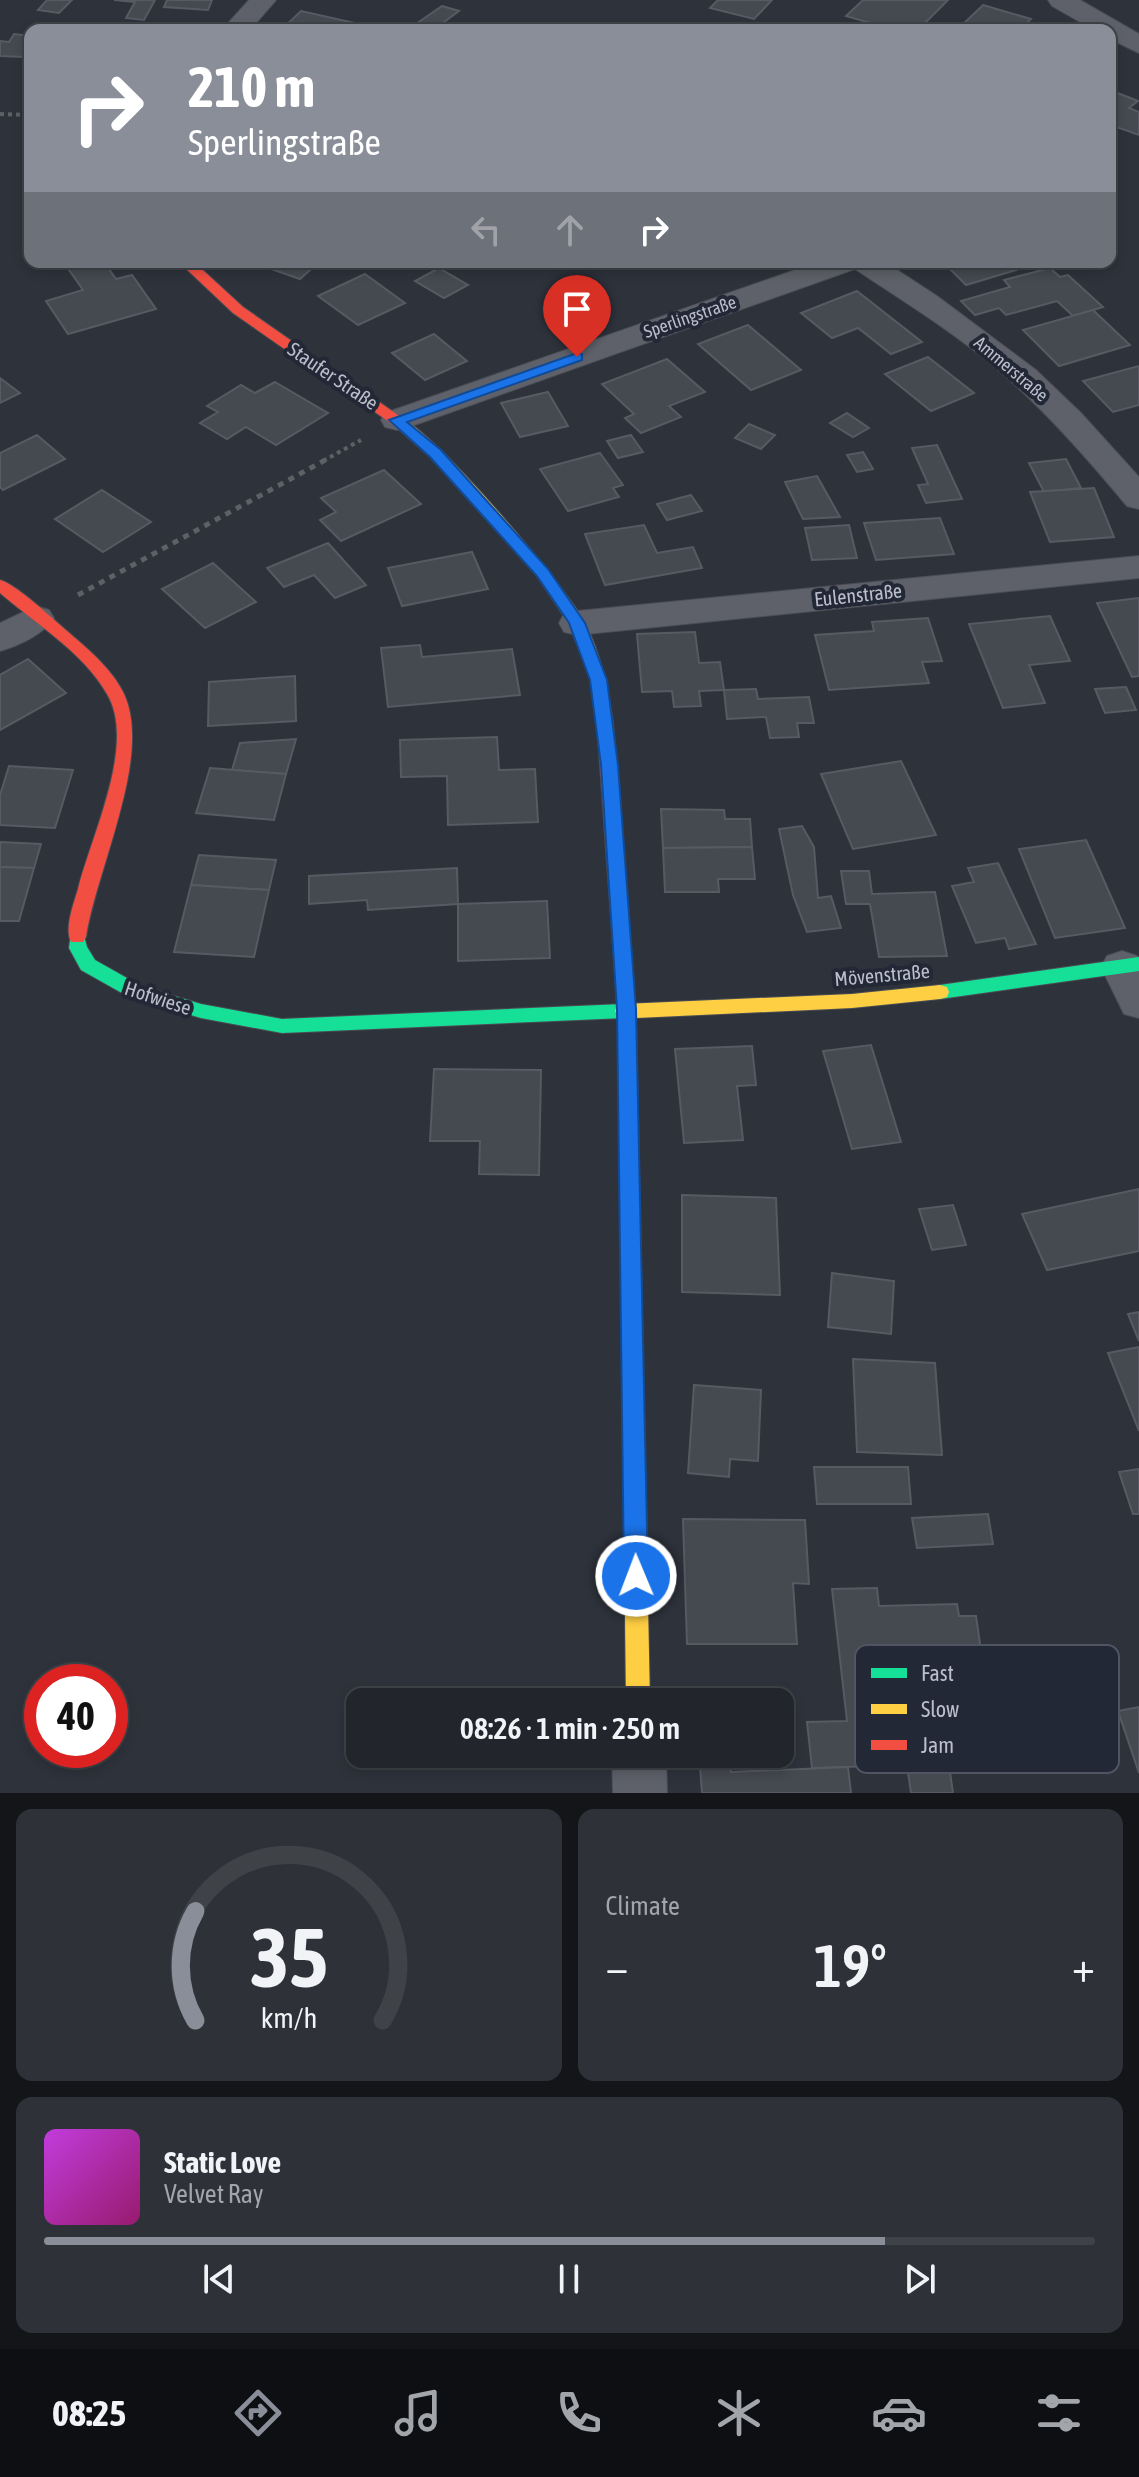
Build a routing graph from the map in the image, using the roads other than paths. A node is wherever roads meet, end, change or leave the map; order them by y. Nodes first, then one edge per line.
1 (263, 0) edge
2 (1061, 0) edge
3 (241, 24) edge
4 (1103, 24) edge
5 (1116, 32) edge
6 (1139, 45) edge
7 (192, 268) edge
8 (830, 268) edge
9 (873, 268) edge
10 (397, 420) junction
11 (1139, 498) edge
12 (1139, 567) edge
13 (0, 585) edge
14 (36, 618) junction
15 (577, 623) junction
16 (0, 639) edge
17 (1133, 978) edge
18 (627, 1009) junction
19 (638, 1688) edge
20 (639, 1768) edge
21 (640, 1793) edge

1 - 3 street
2 - 4 street
5 - 6 street
7 - 10 street, Staufer Straße
8 - 10 street, Sperlingstraße
9 - 11 street, Ammerstraße
10 - 15 street, Staufer Straße
12 - 15 street, Eulenstraße
13 - 14 street, Hofwiese
14 - 16 street
14 - 18 street, Hofwiese
15 - 18 street, Staufer Straße
17 - 18 street, Mövenstraße
18 - 19 street, Staufer Straße
20 - 21 street

